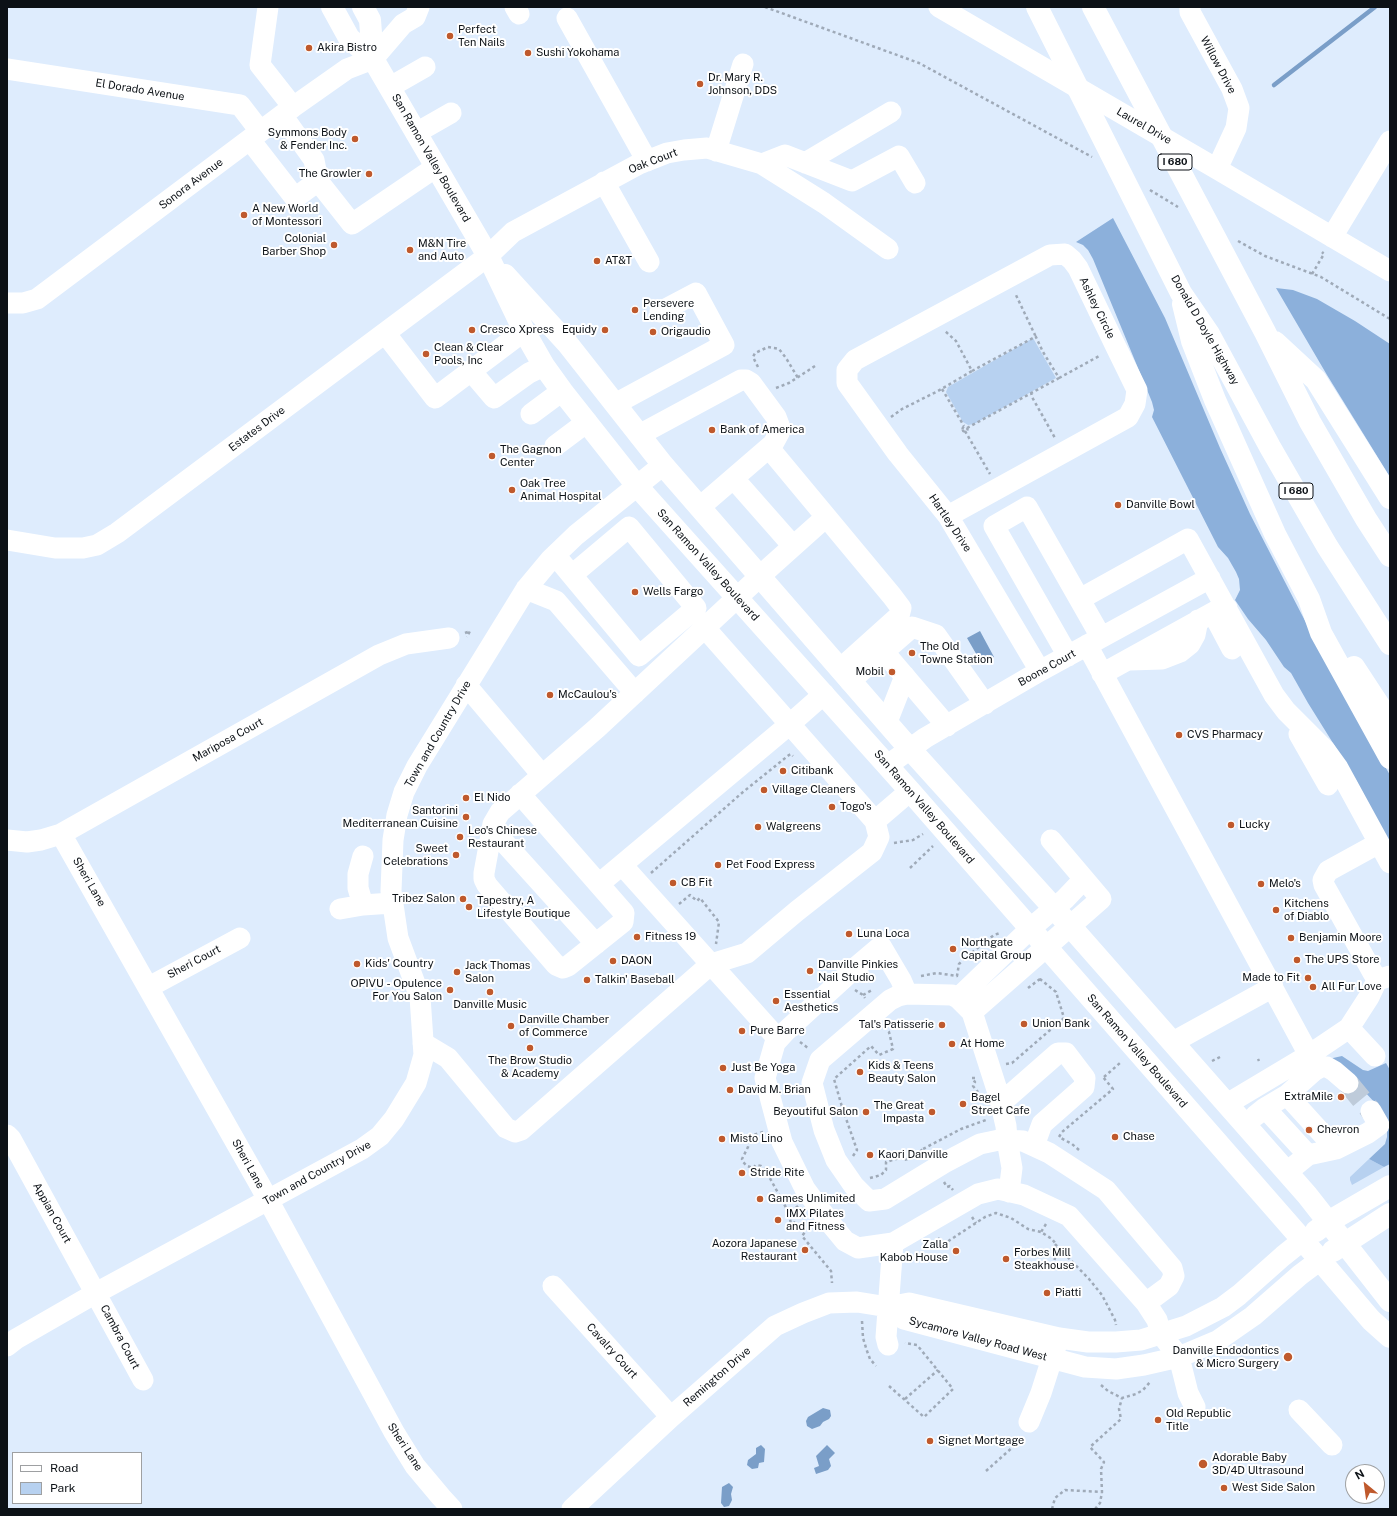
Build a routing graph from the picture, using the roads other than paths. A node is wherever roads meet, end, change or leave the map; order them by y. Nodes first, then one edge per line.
1 (268, 7) edge
2 (332, 7) edge
3 (363, 7) edge
4 (419, 7) edge
5 (939, 7) edge
6 (1037, 7) edge
7 (1093, 7) edge
8 (1190, 7) edge
9 (567, 18) dead end
10 (373, 59) junction
11 (742, 64) dead end
12 (425, 67) dead end
13 (7, 69) edge
14 (390, 87) junction
15 (287, 111) junction
16 (891, 112) dead end
17 (451, 113) dead end
18 (416, 133) junction
19 (255, 136) junction
20 (1390, 140) edge
21 (716, 151) junction
22 (647, 161) junction
23 (805, 163) junction
24 (762, 164) junction
25 (436, 167) junction
26 (1217, 169) junction
27 (318, 181) junction
28 (604, 182) junction
29 (915, 183) dead end
30 (1325, 244) junction
31 (888, 249) dead end
32 (488, 256) junction
33 (649, 262) dead end
34 (1390, 272) edge
35 (7, 303) edge
36 (660, 312) dead end
37 (1262, 325) junction
38 (524, 331) junction
39 (385, 333) junction
40 (1200, 338) junction
41 (544, 366) junction
42 (471, 371) junction
43 (847, 383) joint
44 (562, 391) junction
45 (615, 404) junction
46 (531, 414) dead end
47 (587, 422) junction
48 (635, 429) junction
49 (555, 446) dead end
50 (769, 448) junction
51 (663, 465) junction
52 (734, 479) junction
53 (637, 486) junction
54 (1390, 498) edge
55 (700, 508) junction
56 (948, 516) junction
57 (826, 517) junction
58 (7, 540) edge
59 (793, 546) junction
60 (555, 555) junction
61 (1390, 556) edge
62 (572, 575) junction
63 (760, 577) junction
64 (1210, 578) junction
65 (526, 589) junction
66 (738, 598) junction
67 (1080, 599) junction
68 (1309, 600) junction
69 (1226, 607) junction
70 (1201, 619) junction
71 (704, 620) junction
72 (905, 622) junction
73 (449, 638) dead end
74 (1094, 641) junction
75 (1390, 644) edge
76 (648, 649) junction
77 (884, 652) junction
78 (1068, 656) junction
79 (664, 666) junction
80 (1040, 671) junction
81 (1102, 674) junction
82 (845, 675) junction
83 (905, 676) junction
84 (466, 685) junction
85 (635, 693) junction
86 (824, 694) junction
87 (985, 704) junction
88 (1286, 711) junction
89 (887, 722) junction
90 (1390, 722) edge
91 (790, 724) junction
92 (947, 726) junction
93 (910, 749) junction
94 (1390, 758) edge
95 (888, 766) junction
96 (542, 775) junction
97 (1328, 785) dead end
98 (910, 791) junction
99 (520, 794) junction
100 (875, 821) junction
101 (492, 829) junction
102 (62, 834) junction
103 (7, 840) edge
104 (1051, 840) dead end
105 (1379, 843) junction
106 (364, 856) dead end
107 (1390, 863) edge
108 (622, 865) junction
109 (1084, 879) junction
110 (599, 884) junction
111 (392, 903) junction
112 (363, 905) junction
113 (1054, 908) junction
114 (340, 909) dead end
115 (1071, 927) junction
116 (1031, 928) junction
117 (240, 938) dead end
118 (596, 944) junction
119 (1047, 947) junction
120 (717, 962) junction
121 (1384, 977) edge
122 (149, 987) junction
123 (1268, 990) junction
124 (907, 994) junction
125 (958, 998) junction
126 (972, 1012) junction
127 (1350, 1028) junction
128 (782, 1035) junction
129 (1173, 1042) junction
130 (423, 1043) junction
131 (1309, 1055) junction
132 (1375, 1056) dead end
133 (1348, 1083) tunnel mouth
134 (1288, 1095) junction
135 (1001, 1103) junction
136 (1227, 1104) junction
137 (1265, 1108) junction
138 (1371, 1111) tunnel mouth
139 (1244, 1124) junction
140 (7, 1135) edge
141 (1007, 1140) junction
142 (1034, 1146) junction
143 (1336, 1149) junction
144 (1308, 1155) junction
145 (1287, 1172) junction
146 (1390, 1186) edge
147 (1009, 1192) junction
148 (269, 1200) junction
149 (1390, 1214) edge
150 (1328, 1222) junction
151 (1303, 1240) junction
152 (893, 1243) junction
153 (1344, 1243) junction
154 (1320, 1260) junction
155 (552, 1286) dead end
156 (96, 1293) junction
157 (1388, 1293) edge
158 (1146, 1303) junction
159 (888, 1307) junction
160 (1161, 1334) junction
161 (1390, 1337) edge
162 (1059, 1338) junction
163 (895, 1343) road end
164 (7, 1346) edge
165 (1178, 1357) junction
166 (1052, 1358) junction
167 (143, 1380) dead end
168 (1195, 1407) dead end
169 (1299, 1410) dead end
170 (671, 1417) junction
171 (1029, 1422) dead end
172 (1332, 1445) dead end
173 (452, 1509) edge
174 (572, 1509) edge

1 - 15 street
2 - 10 main road, San Ramon Valley Boulevard
3 - 10 main road, San Ramon Valley Boulevard
4 - 10 street
5 - 26 street, Laurel Drive
6 - 40 main road, Donald D Doyle Highway
7 - 37 main road, I 680
8 - 26 street, Willow Drive
9 - 22 street
10 - 14 main road, San Ramon Valley Boulevard
10 - 15 street, Sonora Avenue
11 - 21 street
12 - 14 street
13 - 19 street, El Dorado Avenue
14 - 18 main road, San Ramon Valley Boulevard
15 - 19 street, Sonora Avenue
15 - 27 street
16 - 23 street
17 - 18 street
18 - 25 main road, San Ramon Valley Boulevard
19 - 27 street, El Dorado Avenue
19 - 35 street, Sonora Avenue
20 - 30 street
21 - 22 street, Oak Court
21 - 24 street, Oak Court
22 - 28 street, Oak Court
23 - 24 street
23 - 29 street
24 - 31 street, Oak Court
25 - 27 street
25 - 32 main road, San Ramon Valley Boulevard
26 - 30 street, Laurel Drive
28 - 32 street, Oak Court
28 - 33 street
30 - 34 street, Laurel Drive
32 - 38 main road, San Ramon Valley Boulevard
32 - 39 street, Estates Drive
32 - 45 main road, San Ramon Valley Boulevard
36 - 45 street
37 - 54 main road
37 - 61 main road, I 680
38 - 41 main road, San Ramon Valley Boulevard
38 - 42 street
39 - 42 street
39 - 58 street, Estates Drive
40 - 68 main road
40 - 75 main road, Donald D Doyle Highway / I 680
41 - 42 street
41 - 44 main road, San Ramon Valley Boulevard
43 - 56 street, Hartley Drive
43 - 56 street, Ashley Circle
44 - 46 street
44 - 47 main road, San Ramon Valley Boulevard
45 - 48 main road, San Ramon Valley Boulevard
47 - 49 street
47 - 53 main road, San Ramon Valley Boulevard
48 - 50 street
48 - 51 main road, San Ramon Valley Boulevard
50 - 52 street
50 - 57 street
51 - 53 street, Town and Country Drive
51 - 55 main road, San Ramon Valley Boulevard
52 - 55 street
52 - 59 street
53 - 60 street, Town and Country Drive
53 - 66 main road, San Ramon Valley Boulevard
55 - 63 main road, San Ramon Valley Boulevard
56 - 80 street, Hartley Drive
57 - 59 street
57 - 72 street
59 - 63 street
60 - 62 street
60 - 65 street, Town and Country Drive
62 - 71 street
62 - 76 street
63 - 66 street
63 - 82 main road, San Ramon Valley Boulevard
64 - 67 street
64 - 69 street
64 - 74 street, Boone Court
65 - 84 street, Town and Country Drive
65 - 85 street
66 - 71 street
66 - 86 main road, San Ramon Valley Boulevard
67 - 74 street
67 - 78 street
68 - 90 main road
68 - 94 main road
69 - 70 street
69 - 70 street
69 - 88 street
70 - 81 street
71 - 76 street
71 - 79 street
71 - 91 street
72 - 77 street
72 - 82 street
72 - 87 street
73 - 102 street, Mariposa Court
74 - 78 street, Boone Court
74 - 81 street
76 - 79 street
77 - 82 street
77 - 83 street
78 - 80 street, Boone Court
79 - 85 street
80 - 87 street, Boone Court
81 - 123 street
82 - 89 main road, San Ramon Valley Boulevard
83 - 89 street
83 - 92 street
84 - 96 street
84 - 111 street, Town and Country Drive
85 - 96 street
86 - 91 street
86 - 95 main road, San Ramon Valley Boulevard
87 - 92 street, Boone Court
88 - 97 street
88 - 105 street
89 - 93 main road, San Ramon Valley Boulevard
91 - 100 street
91 - 108 street
92 - 93 street, Boone Court
93 - 95 street, Boone Court
93 - 113 main road, San Ramon Valley Boulevard
95 - 98 main road, San Ramon Valley Boulevard
96 - 99 street
98 - 100 street
98 - 116 main road, San Ramon Valley Boulevard
99 - 101 street
99 - 110 street
100 - 120 street
101 - 118 street
101 - 118 street
102 - 103 street, Mariposa Court
102 - 122 street, Sheri Lane
104 - 109 street
105 - 107 street
105 - 121 street
106 - 112 street
108 - 110 street
108 - 120 street
109 - 113 street
109 - 115 street
110 - 118 street
111 - 112 street
111 - 130 street, Town and Country Drive
112 - 114 street
113 - 115 main road, San Ramon Valley Boulevard
113 - 116 street
115 - 119 street
115 - 129 main road, San Ramon Valley Boulevard
116 - 119 main road, San Ramon Valley Boulevard
116 - 125 street
117 - 122 street, Sheri Court
119 - 126 street
119 - 151 main road, San Ramon Valley Boulevard
120 - 128 street
120 - 130 street
121 - 127 street
122 - 148 street, Sheri Lane
123 - 129 street
123 - 131 street
124 - 125 street
124 - 128 street
124 - 141 street
125 - 126 street
126 - 135 street
127 - 131 street
127 - 132 street
128 - 152 street
129 - 136 main road, San Ramon Valley Boulevard
130 - 148 street, Town and Country Drive
131 - 136 street
133 - 134 street
134 - 137 street
134 - 143 street
135 - 141 street
135 - 142 street
136 - 139 main road, San Ramon Valley Boulevard
137 - 139 street
137 - 144 street
138 - 143 street
139 - 145 main road, San Ramon Valley Boulevard
140 - 156 street, Appian Court
141 - 142 street
141 - 147 street
142 - 158 street
143 - 144 street
144 - 145 street
145 - 150 main road, San Ramon Valley Boulevard
146 - 150 main road
147 - 152 street
147 - 158 street
148 - 156 street, Town and Country Drive
148 - 173 street, Sheri Lane
149 - 153 main road
150 - 151 main road
150 - 153 main road, San Ramon Valley Boulevard
151 - 154 main road, San Ramon Valley Boulevard
151 - 160 street, Sycamore Valley Road West
152 - 159 street
153 - 154 main road
153 - 157 main road, San Ramon Valley Boulevard
154 - 161 main road, San Ramon Valley Boulevard
154 - 165 street, Sycamore Valley Road West
155 - 170 street, Cavalry Court
156 - 164 street, Town and Country Drive
156 - 167 street, Cambra Court
158 - 160 street
159 - 162 street, Sycamore Valley Road West
159 - 163 street
159 - 166 street, Sycamore Valley Road West
159 - 170 street, Remington Drive
160 - 162 street, Sycamore Valley Road West
160 - 165 street
162 - 166 street
165 - 166 street, Sycamore Valley Road West
165 - 168 street
166 - 171 street
169 - 172 street
170 - 174 street, Remington Drive

